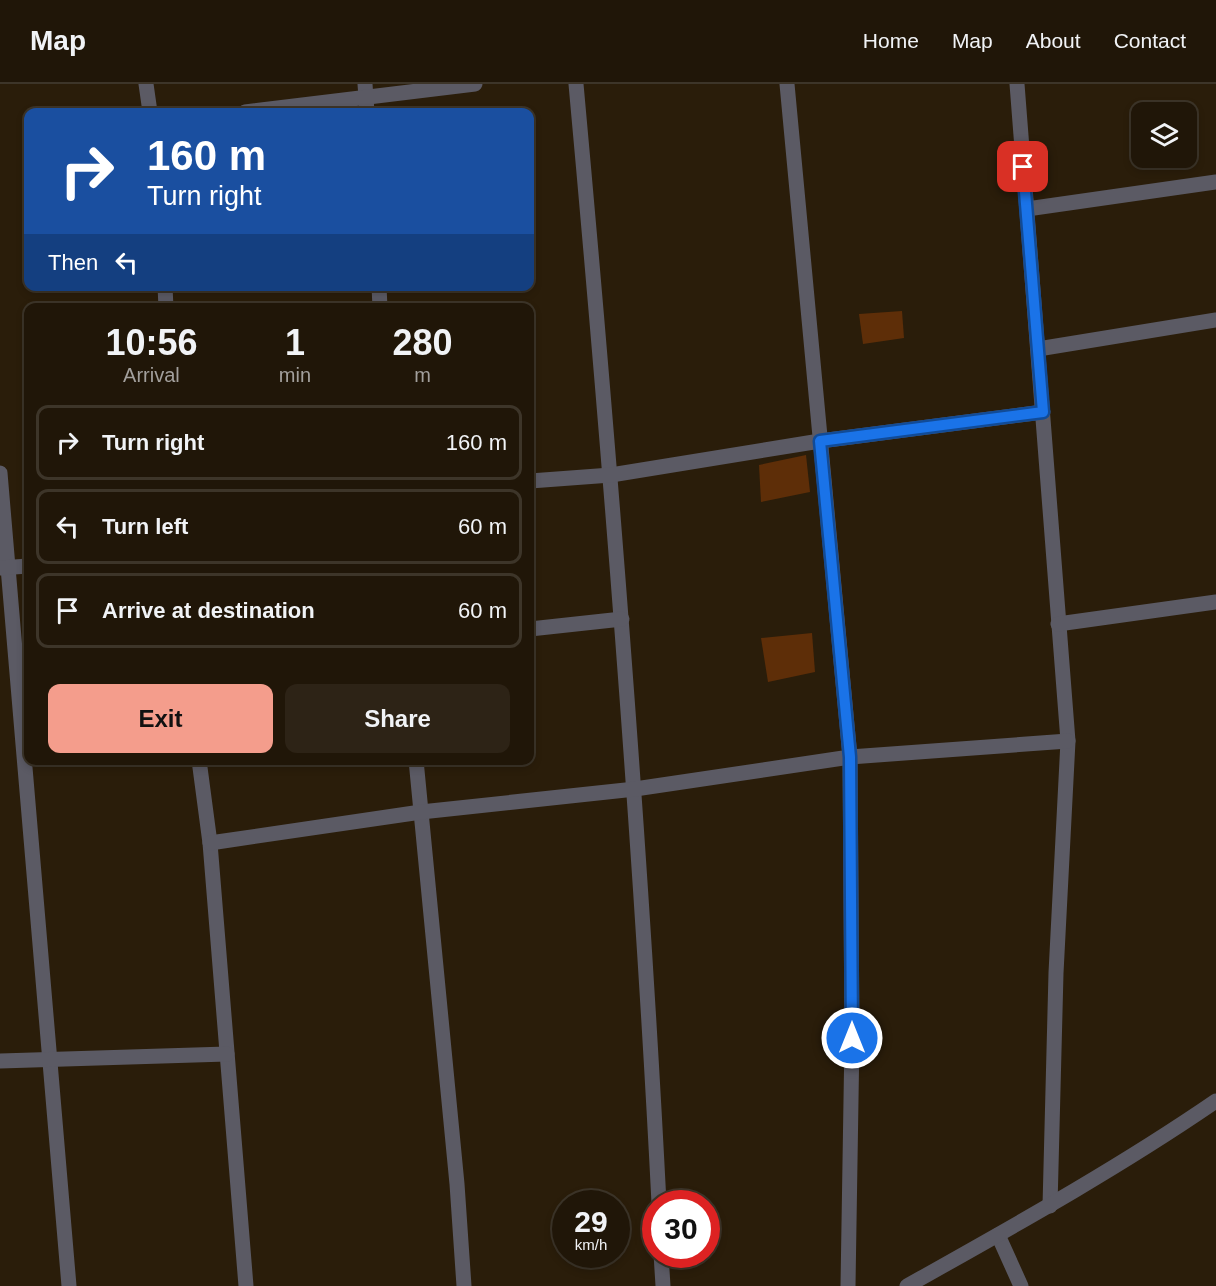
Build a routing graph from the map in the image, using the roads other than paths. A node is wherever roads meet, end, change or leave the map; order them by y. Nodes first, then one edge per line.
1 (146, 84) edge
2 (475, 84) edge
3 (576, 84) edge
4 (787, 84) edge
5 (1017, 84) edge
6 (365, 90) edge
7 (149, 108) edge
8 (266, 108) edge
9 (367, 108) edge
10 (1216, 182) edge
11 (1027, 209) junction
12 (1216, 320) edge
13 (1038, 349) junction
14 (1043, 412) junction
15 (820, 441) junction
16 (0, 472) edge
17 (611, 475) junction
18 (534, 481) edge
19 (24, 566) edge
20 (4, 568) edge
21 (1216, 602) edge
22 (622, 620) junction
23 (1058, 624) junction
24 (534, 629) edge
25 (1068, 741) junction
26 (850, 757) junction
27 (200, 765) edge
28 (416, 765) edge
29 (635, 789) junction
30 (421, 812) junction
31 (210, 843) junction
32 (227, 1054) junction
33 (50, 1060) junction
34 (0, 1061) edge
35 (1216, 1101) edge
36 (658, 1190) edge
37 (1050, 1206) junction
38 (998, 1235) junction
39 (662, 1268) edge
40 (69, 1286) edge
41 (246, 1286) edge
42 (464, 1286) edge
43 (663, 1286) edge
44 (848, 1286) edge
45 (907, 1286) edge
46 (1021, 1286) edge

1 - 7 street
2 - 6 street
3 - 17 street
4 - 15 street
5 - 11 street
6 - 8 street
6 - 9 street
10 - 11 street
11 - 13 street
12 - 13 street
13 - 14 street
14 - 15 street
14 - 23 street
15 - 17 street
15 - 26 street
16 - 20 street
17 - 18 street
17 - 22 street
19 - 20 street
20 - 33 street
21 - 23 street
22 - 24 street
22 - 29 street
23 - 25 street
25 - 26 street
25 - 37 street
26 - 29 street
26 - 44 street
27 - 31 street
28 - 30 street
29 - 30 street
29 - 36 street
30 - 31 street
30 - 42 street
31 - 32 street
32 - 33 street
32 - 41 street
33 - 34 street
33 - 40 street
35 - 37 street
37 - 38 street
38 - 45 street
38 - 46 street
39 - 43 street

